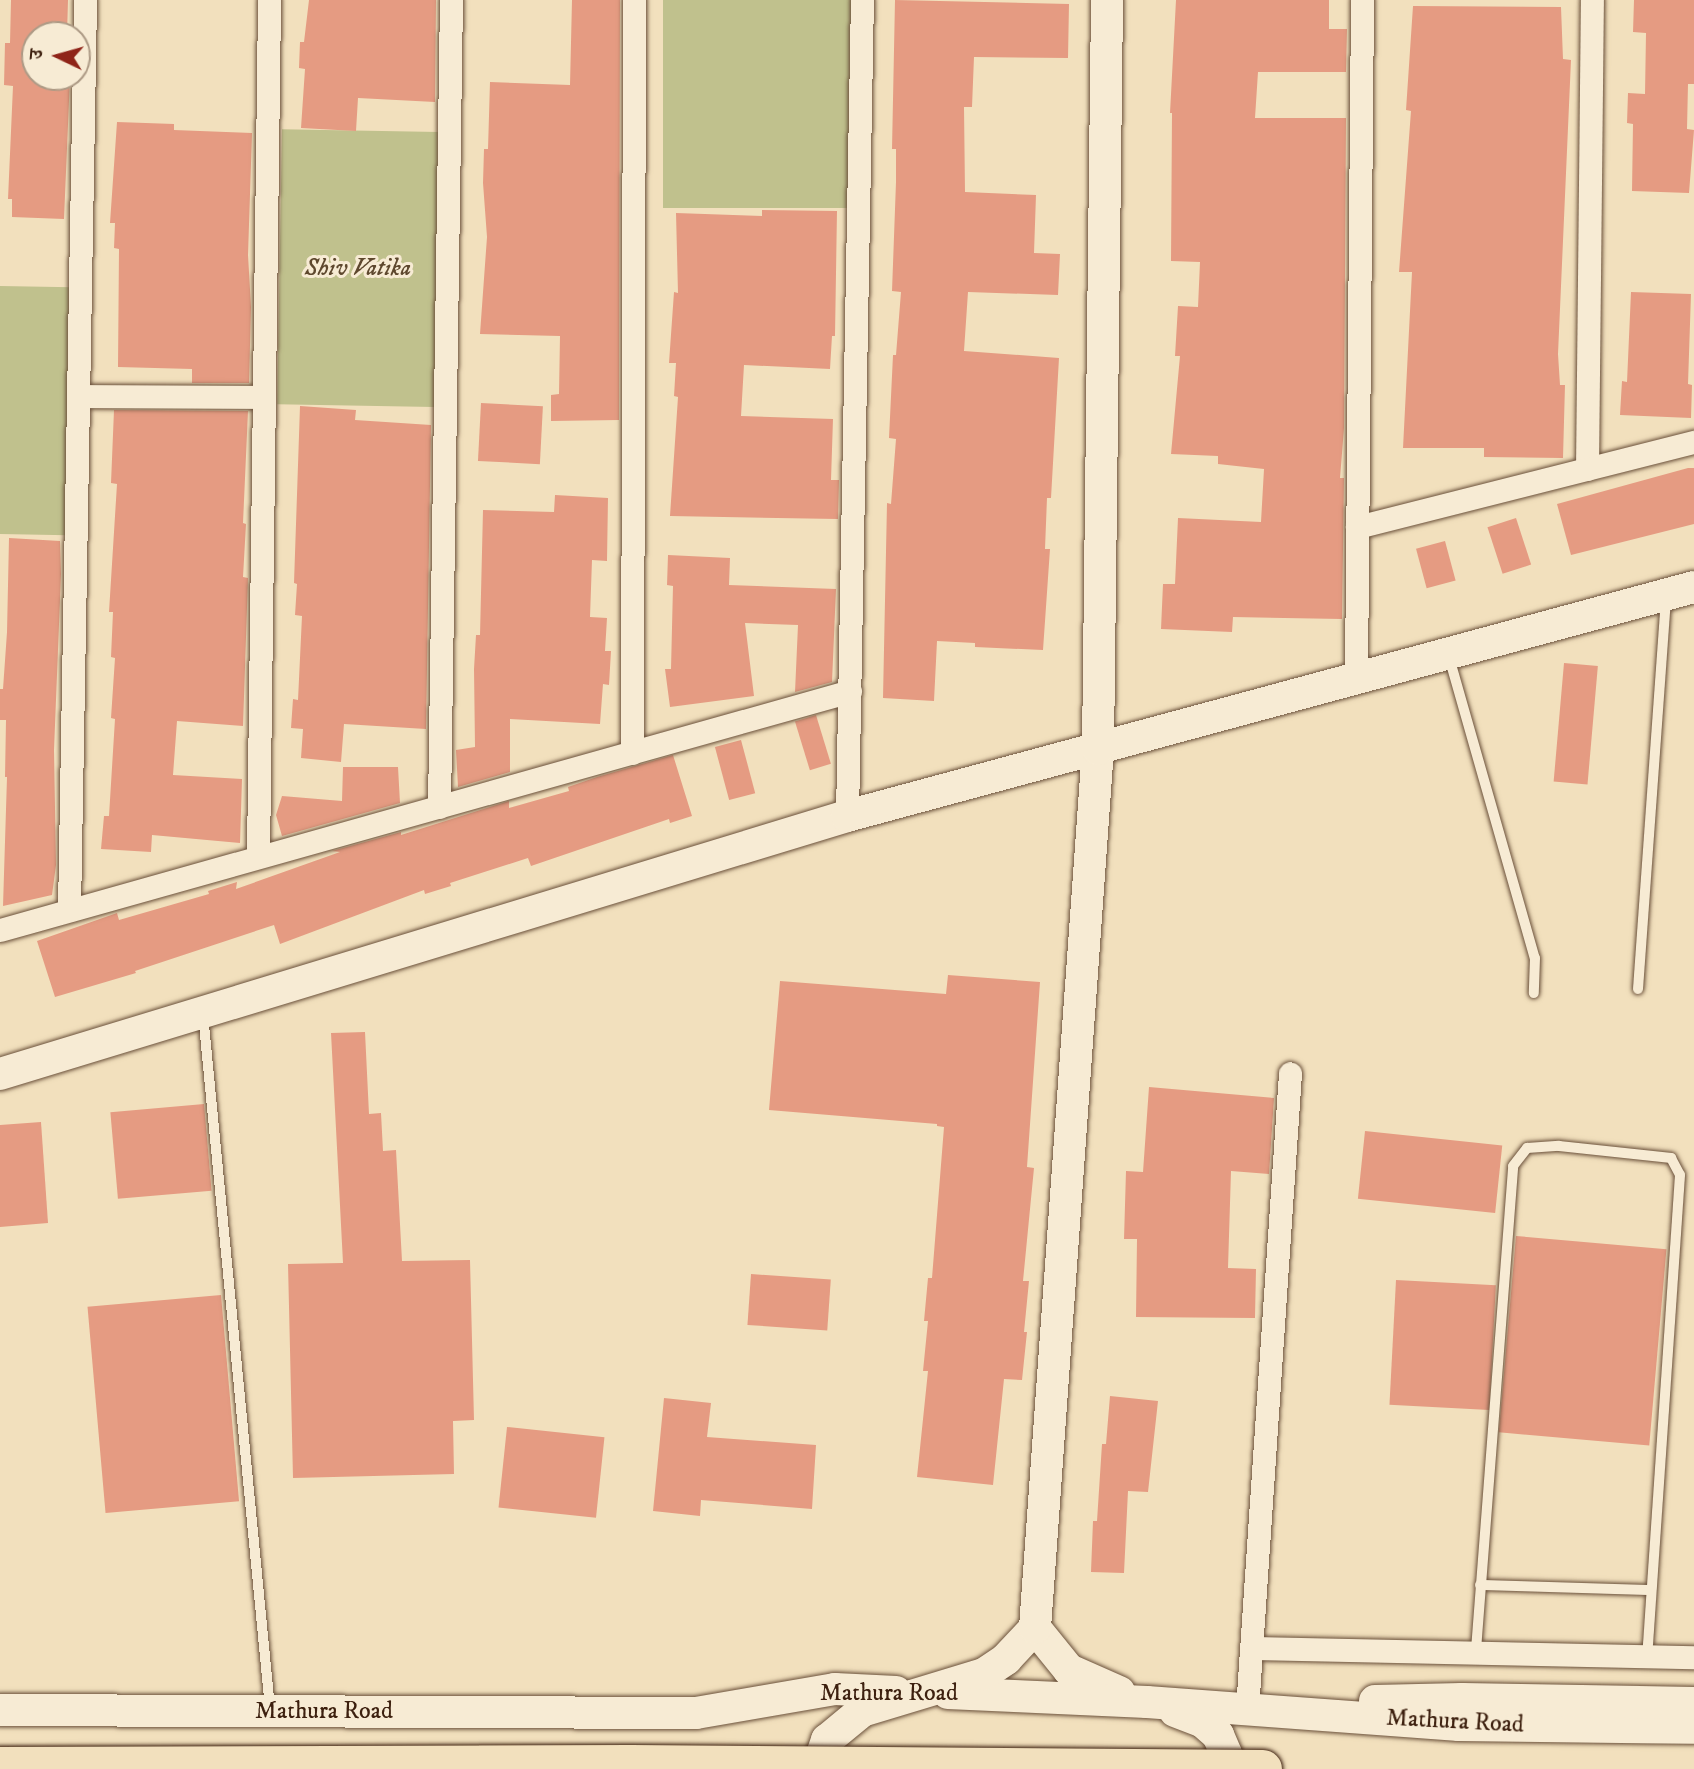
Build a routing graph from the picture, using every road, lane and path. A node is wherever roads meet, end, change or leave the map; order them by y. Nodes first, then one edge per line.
1 (85, 0) edge
2 (269, 0) edge
3 (451, 0) edge
4 (634, 0) edge
5 (862, 0) edge
6 (1107, 0) edge
7 (1362, 0) edge
8 (1592, 0) edge
9 (78, 397) junction
10 (264, 397) junction
11 (1694, 442) edge
12 (1587, 469) junction
13 (1357, 527) junction
14 (1680, 591) edge
15 (1447, 653) junction
16 (1356, 676) junction
17 (850, 691) junction
18 (1098, 749) junction
19 (632, 753) junction
20 (439, 807) junction
21 (847, 816) junction
22 (258, 856) junction
23 (69, 909) junction
24 (0, 930) edge
25 (1638, 989) dead end
26 (1534, 993) dead end
27 (203, 1011) junction
28 (1290, 1073) dead end
29 (0, 1074) edge
30 (1480, 1585) junction
31 (1651, 1590) junction
32 (1035, 1628) junction
33 (1253, 1648) junction
34 (1476, 1650) junction
35 (1647, 1653) junction
36 (1694, 1657) edge
37 (919, 1692) junction
38 (1147, 1702) junction
39 (1694, 1703) edge
40 (1247, 1709) junction
41 (0, 1710) edge
42 (271, 1712) junction
43 (1334, 1716) junction
44 (1694, 1728) edge
45 (0, 1766) edge
46 (817, 1769) edge
47 (1227, 1769) edge
48 (1263, 1769) edge

1 - 9 street
2 - 10 street
3 - 20 street
4 - 19 street
5 - 17 street
6 - 18 street
7 - 13 street
8 - 12 street
9 - 10 street
9 - 23 street
10 - 22 street
11 - 12 street
12 - 13 street
13 - 16 street
14 - 15 street
14 - 25 lane
15 - 16 street
15 - 26 lane
16 - 18 street
17 - 19 street
17 - 21 street
18 - 21 street
18 - 32 street
19 - 20 street
20 - 22 street
21 - 27 street
22 - 23 street
23 - 24 street
27 - 29 street
27 - 42 lane
28 - 33 street
30 - 31 lane
30 - 31 lane
30 - 34 lane
31 - 35 lane
32 - 37 street
32 - 38 street
33 - 34 street
33 - 40 street
34 - 35 street
35 - 36 street
37 - 38 street, Mathura Road
37 - 42 street, Mathura Road
37 - 46 street
38 - 40 street, Mathura Road
38 - 47 street
39 - 43 street
40 - 43 street, Mathura Road
41 - 42 street, Mathura Road
43 - 44 street, Mathura Road
45 - 48 highway, bridge

